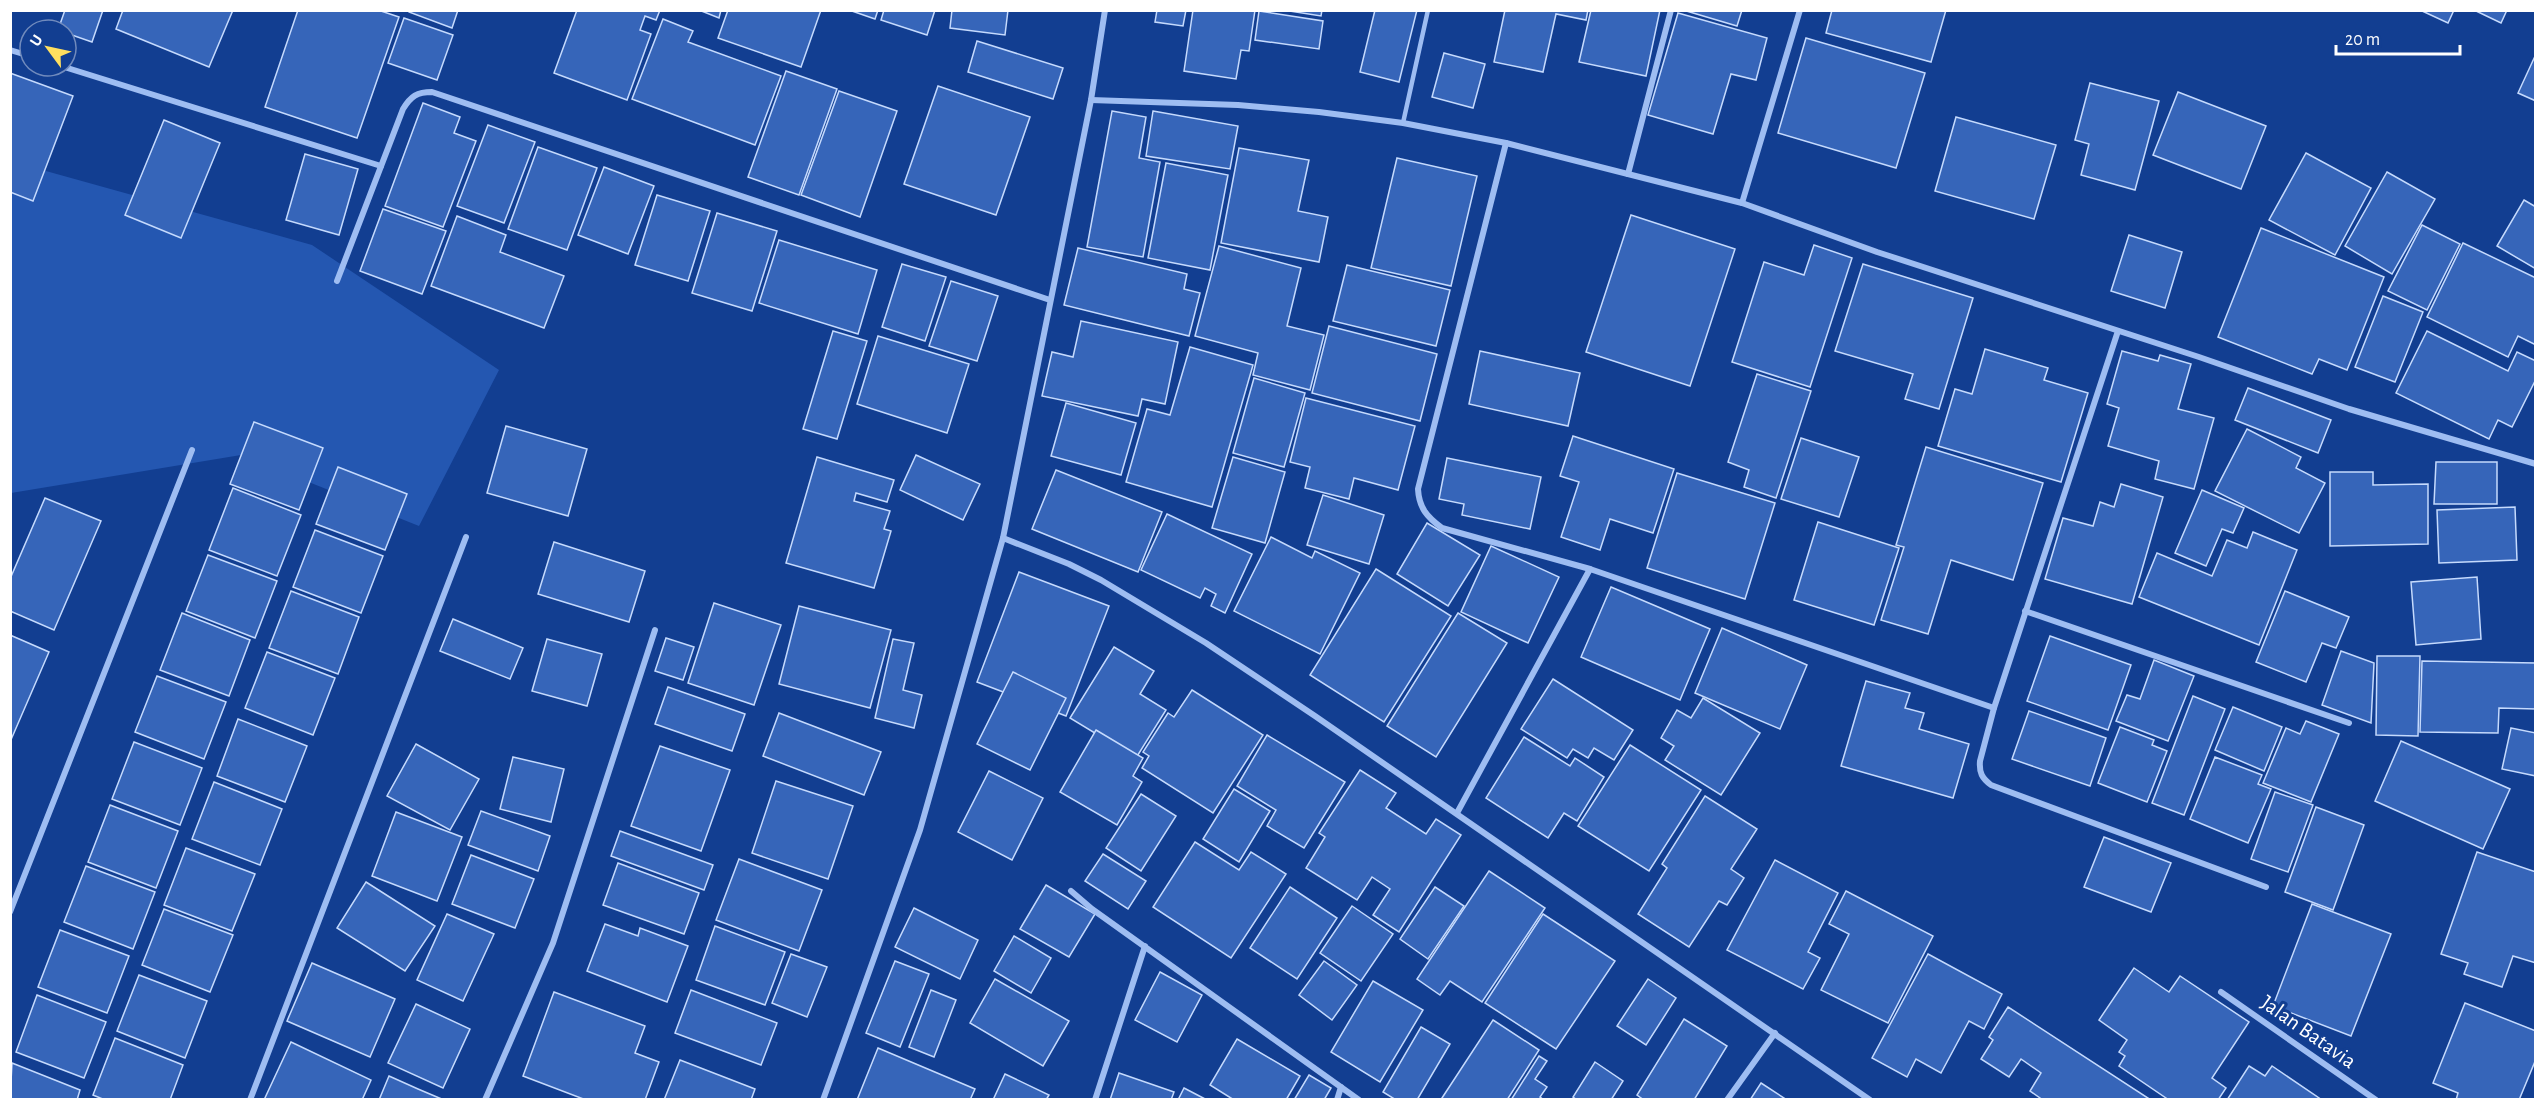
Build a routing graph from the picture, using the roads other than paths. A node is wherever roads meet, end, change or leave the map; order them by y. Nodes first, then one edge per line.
1 (1105, 10) edge
2 (1428, 10) edge
3 (1671, 10) edge
4 (1800, 10) edge
5 (78, 71) edge
6 (1091, 100) junction
7 (1403, 123) junction
8 (1506, 143) junction
9 (381, 166) junction
10 (1628, 174) junction
11 (1742, 203) junction
12 (337, 281) dead end
13 (1050, 300) junction
14 (2118, 331) junction
15 (192, 450) dead end
16 (2535, 465) edge
17 (466, 537) dead end
18 (1003, 538) junction
19 (1590, 569) junction
20 (2025, 611) junction
21 (655, 630) dead end
22 (1994, 708) junction
23 (2349, 723) dead end
24 (1457, 813) junction
25 (2266, 887) dead end
26 (1071, 891) dead end
27 (10, 912) edge
28 (1145, 946) junction
29 (2221, 992) dead end
30 (1775, 1033) junction
31 (1341, 1087) junction
32 (250, 1100) edge
33 (485, 1100) edge
34 (823, 1100) edge
35 (1095, 1100) edge
36 (1337, 1100) edge
37 (1359, 1100) edge
38 (1727, 1100) edge
39 (1870, 1100) edge
40 (2376, 1100) edge

1 - 6 street
2 - 7 lane
3 - 10 street
4 - 11 street
5 - 9 street
6 - 7 street
6 - 13 street
7 - 8 street
8 - 10 street
8 - 19 street
9 - 12 street
9 - 13 street
10 - 11 street
11 - 14 street
13 - 18 street
14 - 16 street
14 - 20 street
15 - 27 street
17 - 32 street
18 - 24 street
18 - 34 street
19 - 22 street
19 - 24 street
20 - 22 street
20 - 23 street
21 - 33 street
22 - 25 street
24 - 30 street
26 - 28 street
28 - 31 street
28 - 35 street
29 - 40 street, Jalan Batavia
30 - 38 street
30 - 39 street
31 - 36 street
31 - 37 street

